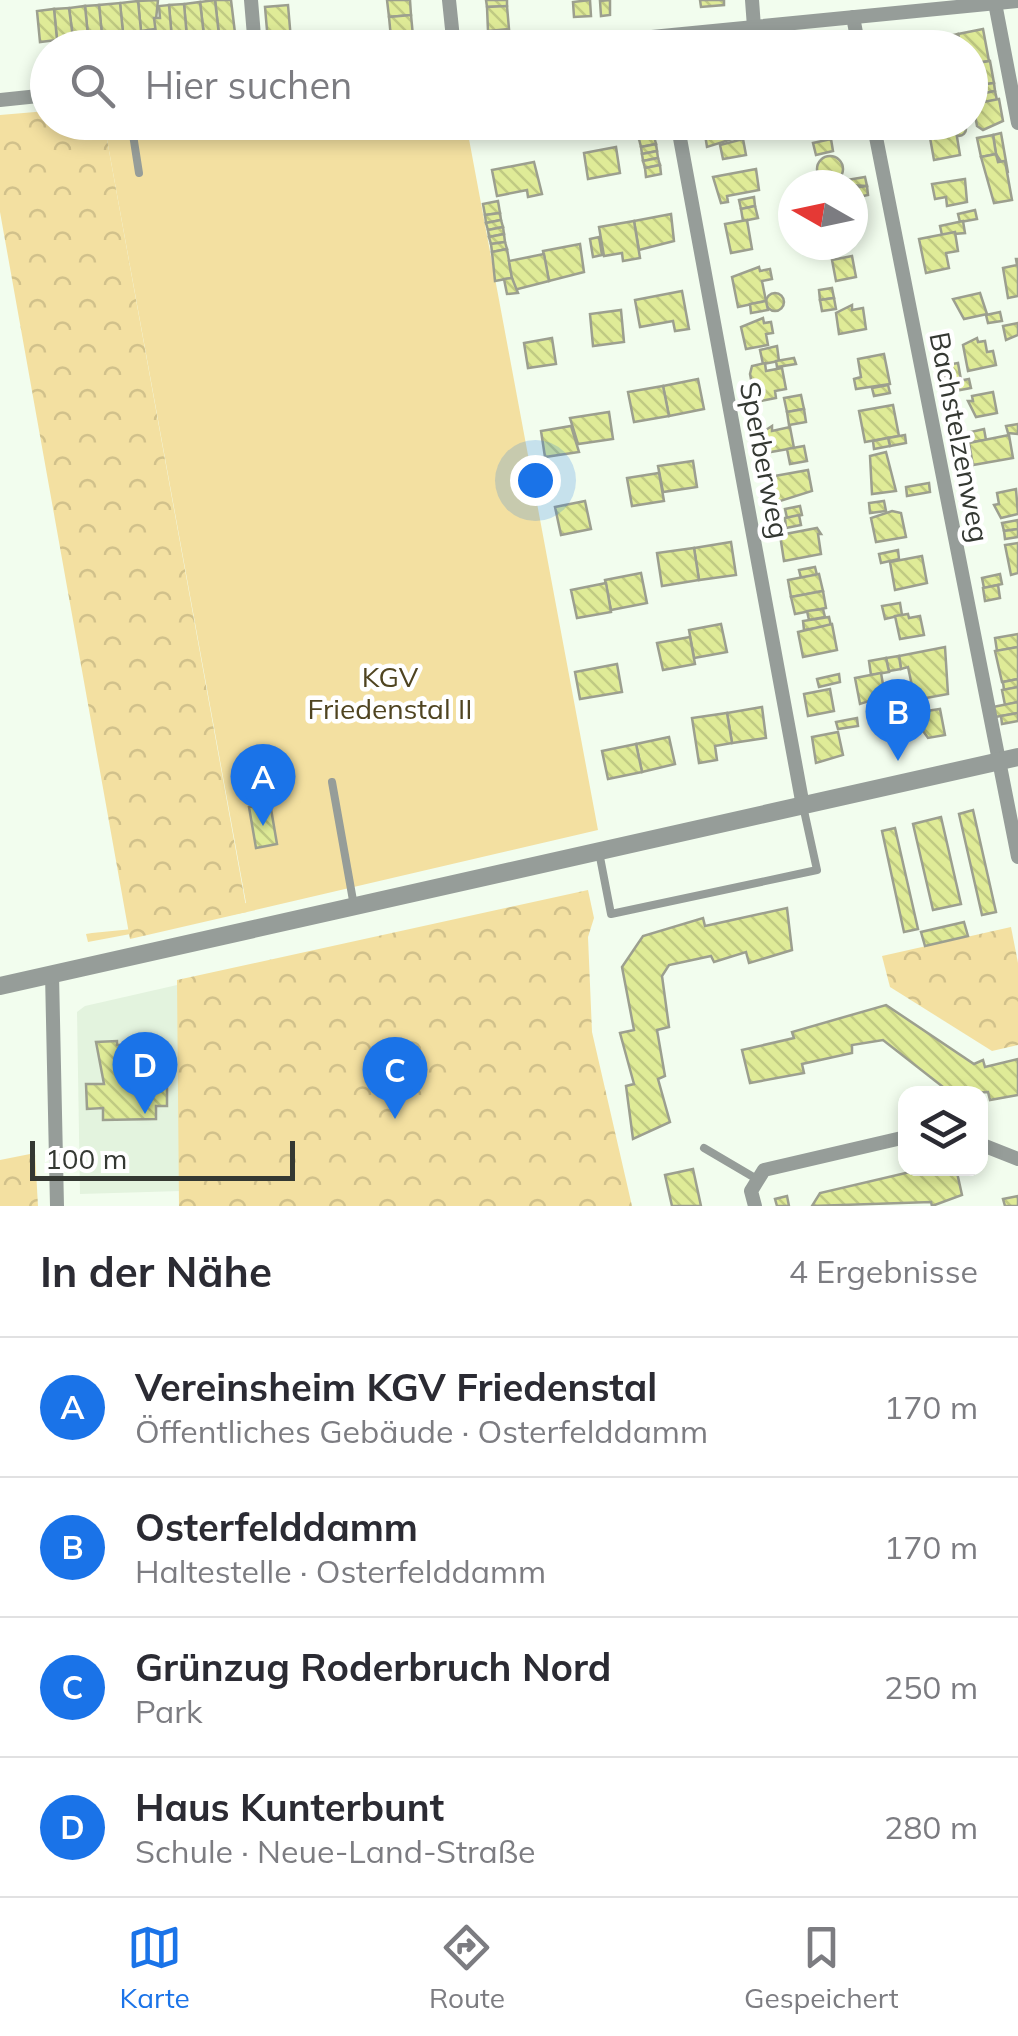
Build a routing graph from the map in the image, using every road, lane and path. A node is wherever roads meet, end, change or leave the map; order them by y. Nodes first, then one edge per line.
1 (250, 0) edge
2 (449, 0) edge
3 (752, 0) edge
4 (1018, 0) edge
5 (995, 3) junction
6 (853, 17) junction
7 (754, 27) junction
8 (253, 30) edge
9 (452, 30) edge
10 (736, 30) edge
11 (856, 30) edge
12 (30, 98) edge
13 (0, 100) edge
14 (1018, 123) edge
15 (134, 140) edge
16 (680, 140) edge
17 (877, 140) edge
18 (139, 173) dead end
19 (1018, 757) edge
20 (998, 762) junction
21 (332, 782) dead end
22 (803, 806) junction
23 (599, 852) junction
24 (1018, 857) edge
25 (354, 906) junction
26 (52, 974) junction
27 (0, 986) edge
28 (898, 1139) edge
29 (988, 1147) edge
30 (704, 1148) dead end
31 (1018, 1159) edge
32 (755, 1178) junction
33 (57, 1206) edge
34 (754, 1206) edge

1 - 8 street
2 - 9 street
3 - 7 street
4 - 5 street
5 - 6 street
5 - 14 street
6 - 7 street
6 - 11 street
7 - 10 street
12 - 13 street
15 - 18 lane
16 - 22 street, Sperberweg
17 - 20 street, Bachstelzenweg
19 - 20 street
20 - 22 street
20 - 24 street, Bachstelzenweg
21 - 25 lane
22 - 23 street
22 - 23 lane
23 - 25 street
25 - 26 street
26 - 27 street
26 - 33 street
28 - 32 street
29 - 31 street
30 - 32 lane
32 - 34 street

